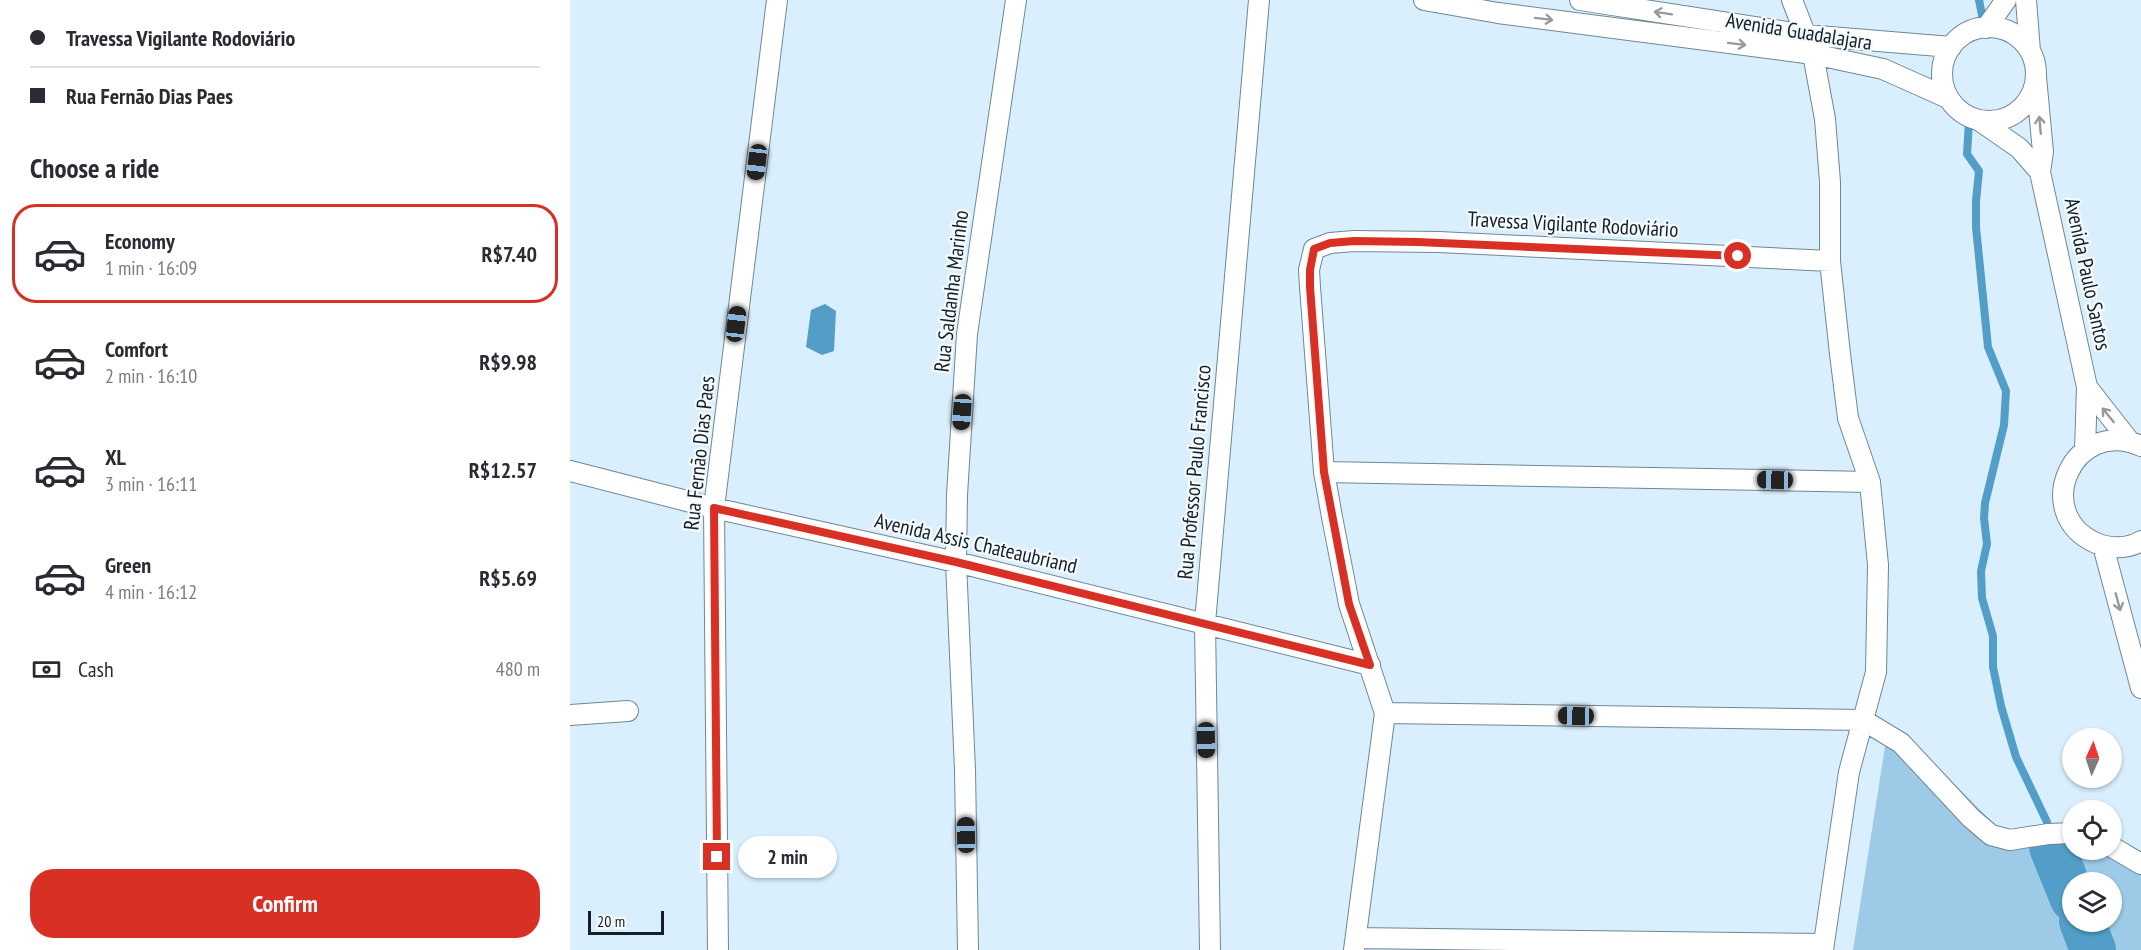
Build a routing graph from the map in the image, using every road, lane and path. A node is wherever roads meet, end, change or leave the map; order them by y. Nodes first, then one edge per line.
1 (777, 0) edge
2 (1016, 0) edge
3 (1259, 0) edge
4 (1424, 0) edge
5 (1580, 0) edge
6 (1792, 0) edge
7 (2006, 0) edge
8 (2026, 0) edge
9 (1499, 7) edge
10 (1986, 28) junction
11 (1806, 35) junction
12 (1951, 47) junction
13 (2030, 51) junction
14 (1813, 54) junction
15 (2036, 77) junction
16 (1948, 98) junction
17 (1980, 121) junction
18 (2040, 172) junction
19 (1830, 261) junction
20 (2087, 387) junction
21 (2136, 444) edge
22 (2085, 450) junction
23 (570, 471) edge
24 (1324, 472) junction
25 (1870, 482) junction
26 (714, 508) junction
27 (2141, 541) edge
28 (2103, 546) junction
29 (956, 562) junction
30 (1204, 623) junction
31 (1370, 665) junction
32 (2141, 688) edge
33 (628, 711) dead end
34 (1385, 713) junction
35 (570, 715) edge
36 (1863, 720) junction
37 (2062, 833) edge
38 (2122, 853) edge
39 (2141, 864) edge
40 (1355, 944) edge
41 (1823, 947) edge
42 (718, 950) edge
43 (968, 950) edge
44 (1210, 950) edge

1 - 26 street, Rua Fernão Dias Paes
2 - 29 street, Rua Saldanha Marinho
3 - 30 street, Rua Professor Paulo Francisco
4 - 9 street, Avenida Guadalajara
11 -> 5 street
6 - 11 street
7 - 10 street
8 - 13 street
9 -> 14 street, Avenida Guadalajara
10 - 12 street
10 - 13 street
11 - 12 street
11 - 14 street
12 - 16 street
13 - 15 street
14 - 16 street, Avenida Guadalajara
14 - 19 street
15 - 17 street
18 -> 15 street, Avenida Paulo Santos
16 - 17 street
17 - 18 street, Avenida Paulo Santos
18 - 20 street, Avenida Paulo Santos
19 - 24 street, Travessa Vigilante Rodoviário
19 - 25 street
21 -> 20 street, Avenida Paulo Santos
20 - 22 street, Avenida Paulo Santos
21 - 22 street
22 - 28 street
23 - 26 street, Avenida Assis Chateaubriand
24 - 25 street
24 - 31 street
25 - 36 street
26 - 29 street, Avenida Assis Chateaubriand
26 - 42 street, Rua Fernão Dias Paes
27 - 28 street
28 -> 32 street
29 - 30 street, Avenida Assis Chateaubriand
29 - 43 street, Rua Saldanha Marinho
30 - 31 street, Avenida Assis Chateaubriand
30 - 44 street, Rua Professor Paulo Francisco
31 - 34 street
33 - 35 street
34 - 36 street
34 - 40 street
36 - 37 street
36 - 41 street
38 - 39 street
40 - 41 street

